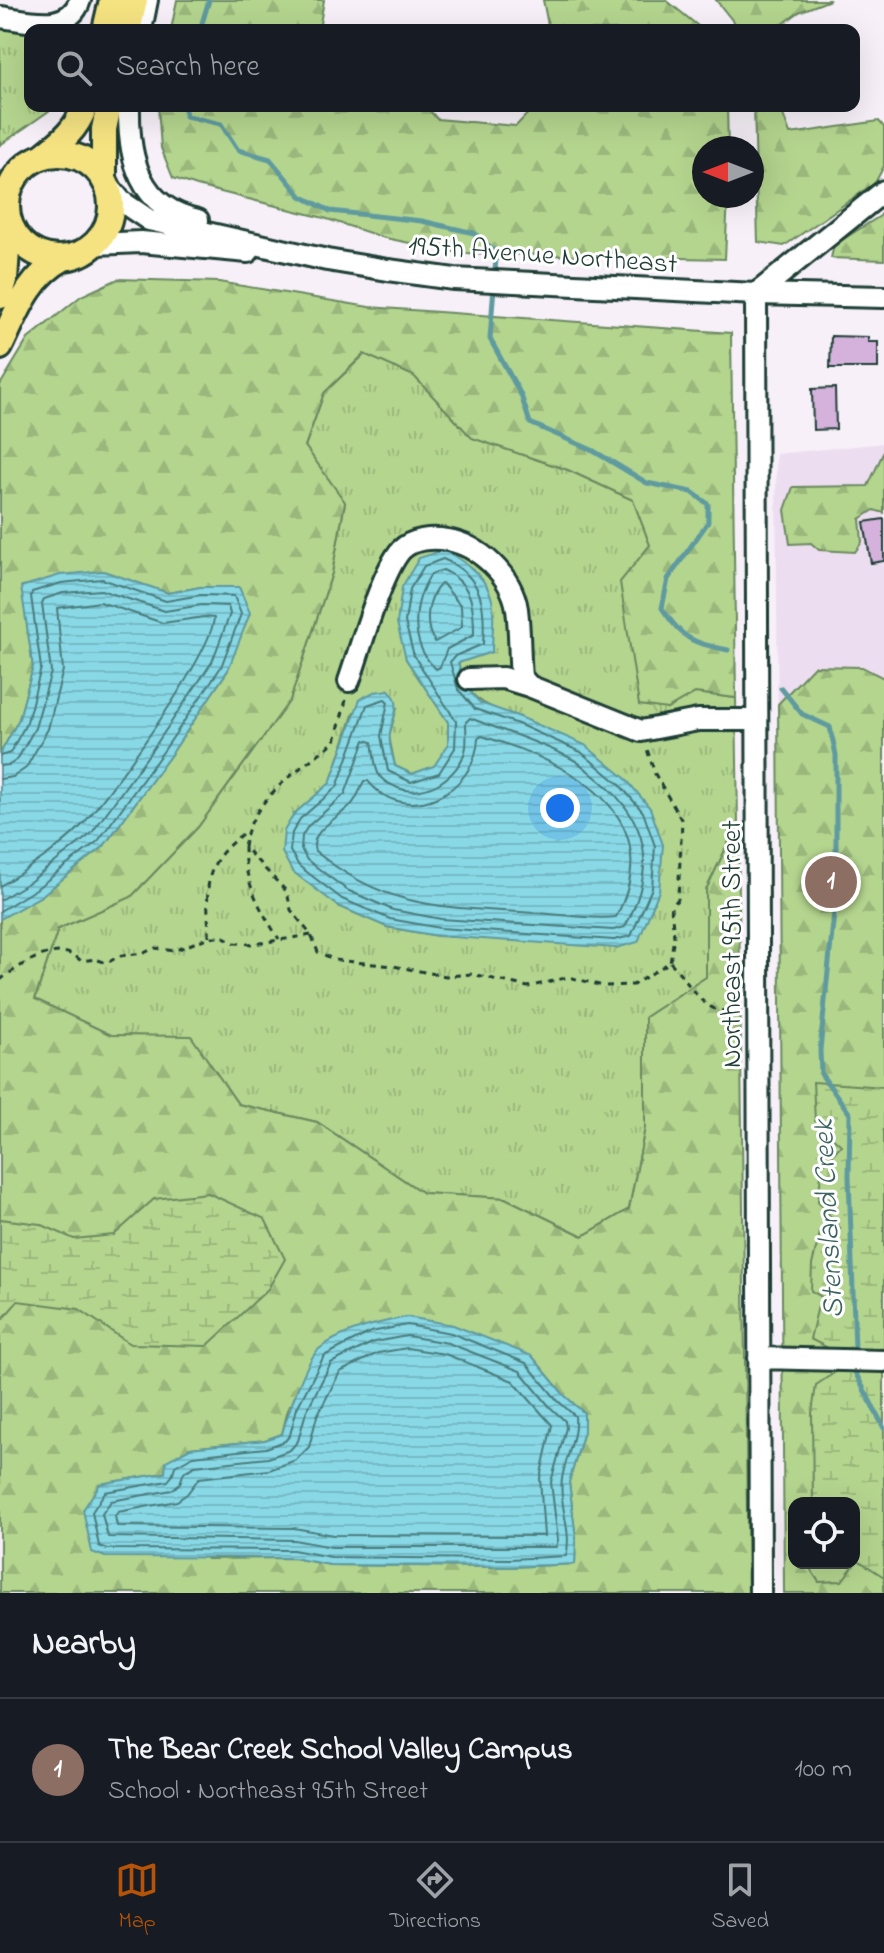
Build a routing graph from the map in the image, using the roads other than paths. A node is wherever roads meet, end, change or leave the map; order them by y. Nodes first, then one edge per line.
1 (80, 0) edge
2 (112, 0) edge
3 (135, 0) edge
4 (147, 0) edge
5 (0, 17) edge
6 (106, 24) edge
7 (129, 24) edge
8 (142, 24) edge
9 (83, 112) edge
10 (108, 112) edge
11 (129, 112) edge
12 (43, 156) junction
13 (105, 181) junction
14 (884, 191) edge
15 (9, 221) junction
16 (96, 244) junction
17 (64, 258) junction
18 (327, 260) junction
19 (756, 294) junction
20 (0, 296) edge
21 (884, 297) edge
22 (0, 347) edge
23 (469, 679) dead end
24 (349, 681) road end
25 (529, 686) junction
26 (757, 720) junction
27 (759, 1358) junction
28 (884, 1361) edge
29 (760, 1593) edge

1 - 5 street
2 - 6 main road
3 - 7 main road
4 - 8 street
9 - 12 main road
10 - 13 main road
11 - 18 street
12 - 13 main road
12 - 15 main road
13 - 16 main road
13 - 18 street
14 - 19 street
15 - 17 main road
15 - 20 main road
16 - 17 main road
16 - 18 street
17 - 22 main road
18 - 19 street, 195th Avenue Northeast
19 - 21 street, 195th Avenue Northeast
19 - 26 street, Northeast 95th Street
23 - 25 street
24 - 25 street
25 - 26 street
26 - 27 street, Northeast 95th Street
27 - 28 street
27 - 29 street, Northeast 95th Street

